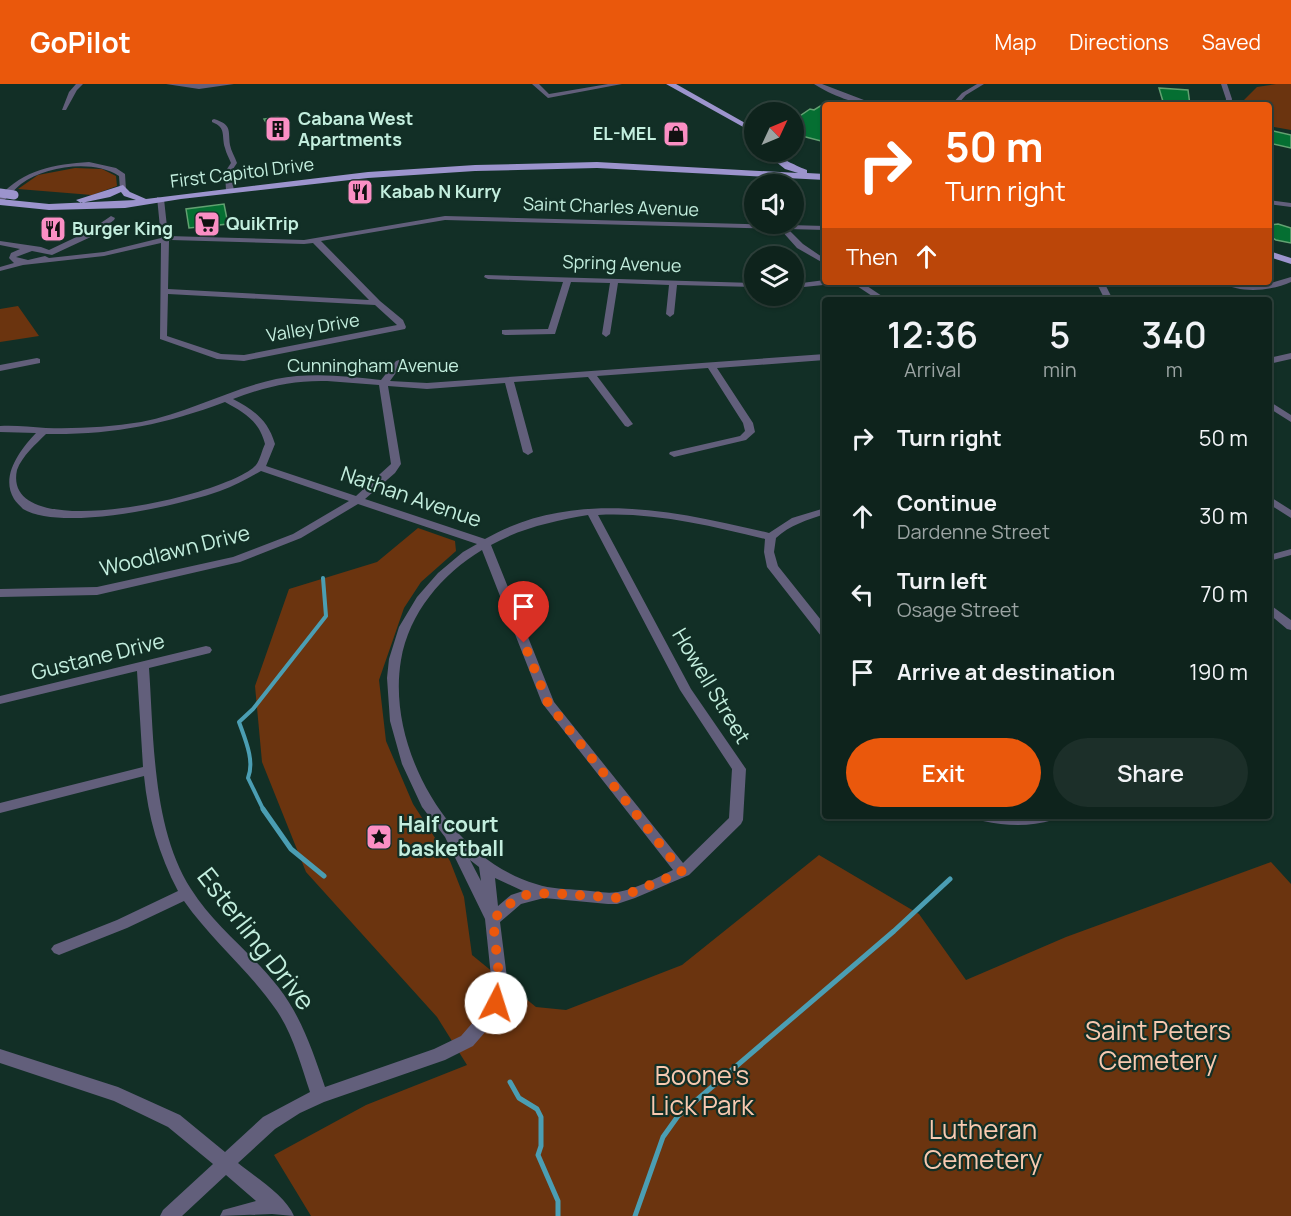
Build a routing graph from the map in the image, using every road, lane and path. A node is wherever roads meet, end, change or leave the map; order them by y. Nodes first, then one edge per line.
1 (80, 84) edge
2 (169, 84) edge
3 (231, 84) edge
4 (535, 84) edge
5 (619, 84) edge
6 (670, 84) edge
7 (809, 84) edge
8 (818, 84) edge
9 (981, 84) edge
10 (1224, 84) edge
11 (849, 102) edge
12 (863, 102) edge
13 (957, 102) edge
14 (1228, 102) edge
15 (64, 109) dead end
16 (214, 121) dead end
17 (744, 125) edge
18 (765, 162) edge
19 (779, 162) edge
20 (580, 167) junction
21 (737, 172) junction
22 (748, 174) edge
23 (720, 176) junction
24 (822, 176) edge
25 (822, 177) edge
26 (744, 178) edge
27 (804, 178) edge
28 (804, 181) edge
29 (744, 182) edge
30 (813, 182) junction
31 (822, 183) edge
32 (804, 184) edge
33 (123, 188) junction
34 (230, 191) junction
35 (0, 193) edge
36 (160, 199) junction
37 (6, 200) edge
38 (141, 201) junction
39 (1272, 202) edge
40 (81, 204) junction
41 (1291, 205) edge
42 (111, 218) junction
43 (744, 224) edge
44 (804, 227) edge
45 (822, 228) edge
46 (789, 234) edge
47 (165, 239) junction
48 (315, 240) junction
49 (77, 241) junction
50 (2, 242) edge
51 (37, 248) junction
52 (1272, 249) edge
53 (49, 253) junction
54 (1272, 255) edge
55 (1291, 255) edge
56 (82, 256) junction
57 (13, 257) junction
58 (822, 260) edge
59 (38, 261) junction
60 (1291, 261) edge
61 (25, 263) junction
62 (0, 267) edge
63 (488, 277) dead end
64 (568, 279) junction
65 (1291, 279) edge
66 (614, 281) junction
67 (673, 282) junction
68 (822, 283) edge
69 (744, 285) edge
70 (804, 285) edge
71 (860, 285) edge
72 (1234, 285) edge
73 (164, 291) junction
74 (879, 297) edge
75 (377, 303) junction
76 (670, 314) dead end
77 (505, 332) dead end
78 (606, 334) dead end
79 (1291, 356) edge
80 (822, 357) edge
81 (1272, 360) edge
82 (37, 361) dead end
83 (399, 363) dead end
84 (711, 366) junction
85 (0, 368) edge
86 (591, 374) junction
87 (509, 380) junction
88 (383, 384) junction
89 (225, 398) junction
90 (1272, 406) edge
91 (1291, 419) edge
92 (628, 424) dead end
93 (0, 429) edge
94 (43, 431) junction
95 (528, 452) dead end
96 (674, 454) dead end
97 (260, 467) junction
98 (359, 499) junction
99 (1272, 500) edge
100 (591, 512) junction
101 (822, 513) edge
102 (1291, 515) edge
103 (771, 537) junction
104 (485, 543) junction
105 (1291, 552) edge
106 (1272, 557) edge
107 (0, 593) edge
108 (1272, 610) edge
109 (1291, 626) edge
110 (822, 629) edge
111 (206, 650) dead end
112 (143, 667) junction
113 (0, 700) edge
114 (150, 770) junction
115 (0, 808) edge
116 (996, 819) edge
117 (1037, 819) edge
118 (449, 831) junction
119 (486, 864) junction
120 (682, 872) junction
121 (550, 893) junction
122 (186, 894) junction
123 (493, 920) junction
124 (59, 949) dead end
125 (0, 1056) edge
126 (320, 1096) junction
127 (226, 1164) junction
128 (280, 1210) edge
129 (169, 1216) edge
130 (229, 1216) edge

1 - 15 street
2 - 3 street
4 - 5 street
6 - 17 main road
7 - 11 street
8 - 12 street
9 - 13 street
10 - 14 street
16 - 34 street
18 - 21 main road
19 - 24 main road
20 - 21 main road, First Capitol Drive
20 - 23 main road, First Capitol Drive
20 - 34 main road, First Capitol Drive
21 - 22 main road, First Capitol Drive
23 - 26 main road, First Capitol Drive
23 - 29 main road
25 - 27 main road, First Capitol Drive
28 - 30 main road, First Capitol Drive
30 - 31 main road, First Capitol Drive
30 - 32 main road
33 - 37 street
33 - 38 main road
33 - 40 main road
34 - 36 main road, First Capitol Drive
35 - 37 main road, First Capitol Drive, bridge
36 - 38 main road, First Capitol Drive
36 - 47 street
37 - 40 main road, First Capitol Drive
38 - 40 main road, First Capitol Drive
38 - 42 main road
39 - 41 street
40 - 42 main road
42 - 49 street
43 - 48 street, Saint Charles Avenue
44 - 45 street, Saint Charles Avenue
46 - 58 street
47 - 48 street, Saint Charles Avenue
47 - 56 street, Saint Charles Avenue
47 - 73 street
48 - 75 street
49 - 51 street
49 - 53 street
49 - 56 street
50 - 51 street
50 - 57 street
51 - 53 street
51 - 57 street
52 - 55 main road
53 - 56 street, Saint Charles Avenue
53 - 59 street
54 - 60 main road
56 - 59 street, Saint Charles Avenue
57 - 61 street
57 - 62 street
59 - 61 street, Saint Charles Avenue
61 - 62 street, Saint Charles Avenue
63 - 64 street, Spring Avenue
64 - 66 street, Spring Avenue
64 - 77 street
65 - 72 street
66 - 67 street, Spring Avenue
66 - 78 street
67 - 69 street, Spring Avenue
67 - 76 street
68 - 70 street
71 - 74 street
73 - 75 street
73 - 75 street, Valley Drive
79 - 81 street
80 - 84 street, Cunningham Avenue
82 - 85 street
83 - 88 street
84 - 86 street, Cunningham Avenue
84 - 96 street
86 - 87 street, Cunningham Avenue
86 - 92 street
87 - 88 street, Cunningham Avenue
87 - 95 street
88 - 89 street, Cunningham Avenue
88 - 98 street, Woodlawn Drive
89 - 94 street, Cunningham Avenue
89 - 97 street
90 - 91 street
93 - 94 street, Cunningham Avenue
94 - 97 street
97 - 98 street, Nathan Avenue
98 - 104 street, Nathan Avenue
98 - 107 street, Woodlawn Drive
99 - 102 street
100 - 103 street, Nathan Avenue
100 - 104 street, Nathan Avenue
100 - 120 street, Howell Street
101 - 103 street
103 - 110 street
104 - 118 street
104 - 120 street
105 - 106 street
108 - 109 street
111 - 112 street, Gustane Drive
112 - 113 street, Gustane Drive
112 - 114 street, Esterling Drive
114 - 115 street
114 - 122 street, Esterling Drive
116 - 117 street
118 - 119 street
118 - 123 street
119 - 121 street
119 - 123 street
120 - 121 street
121 - 123 street
122 - 124 street
122 - 126 street, Esterling Drive
123 - 126 street
125 - 127 street
126 - 127 street
127 - 128 street
127 - 129 street
128 - 130 street

